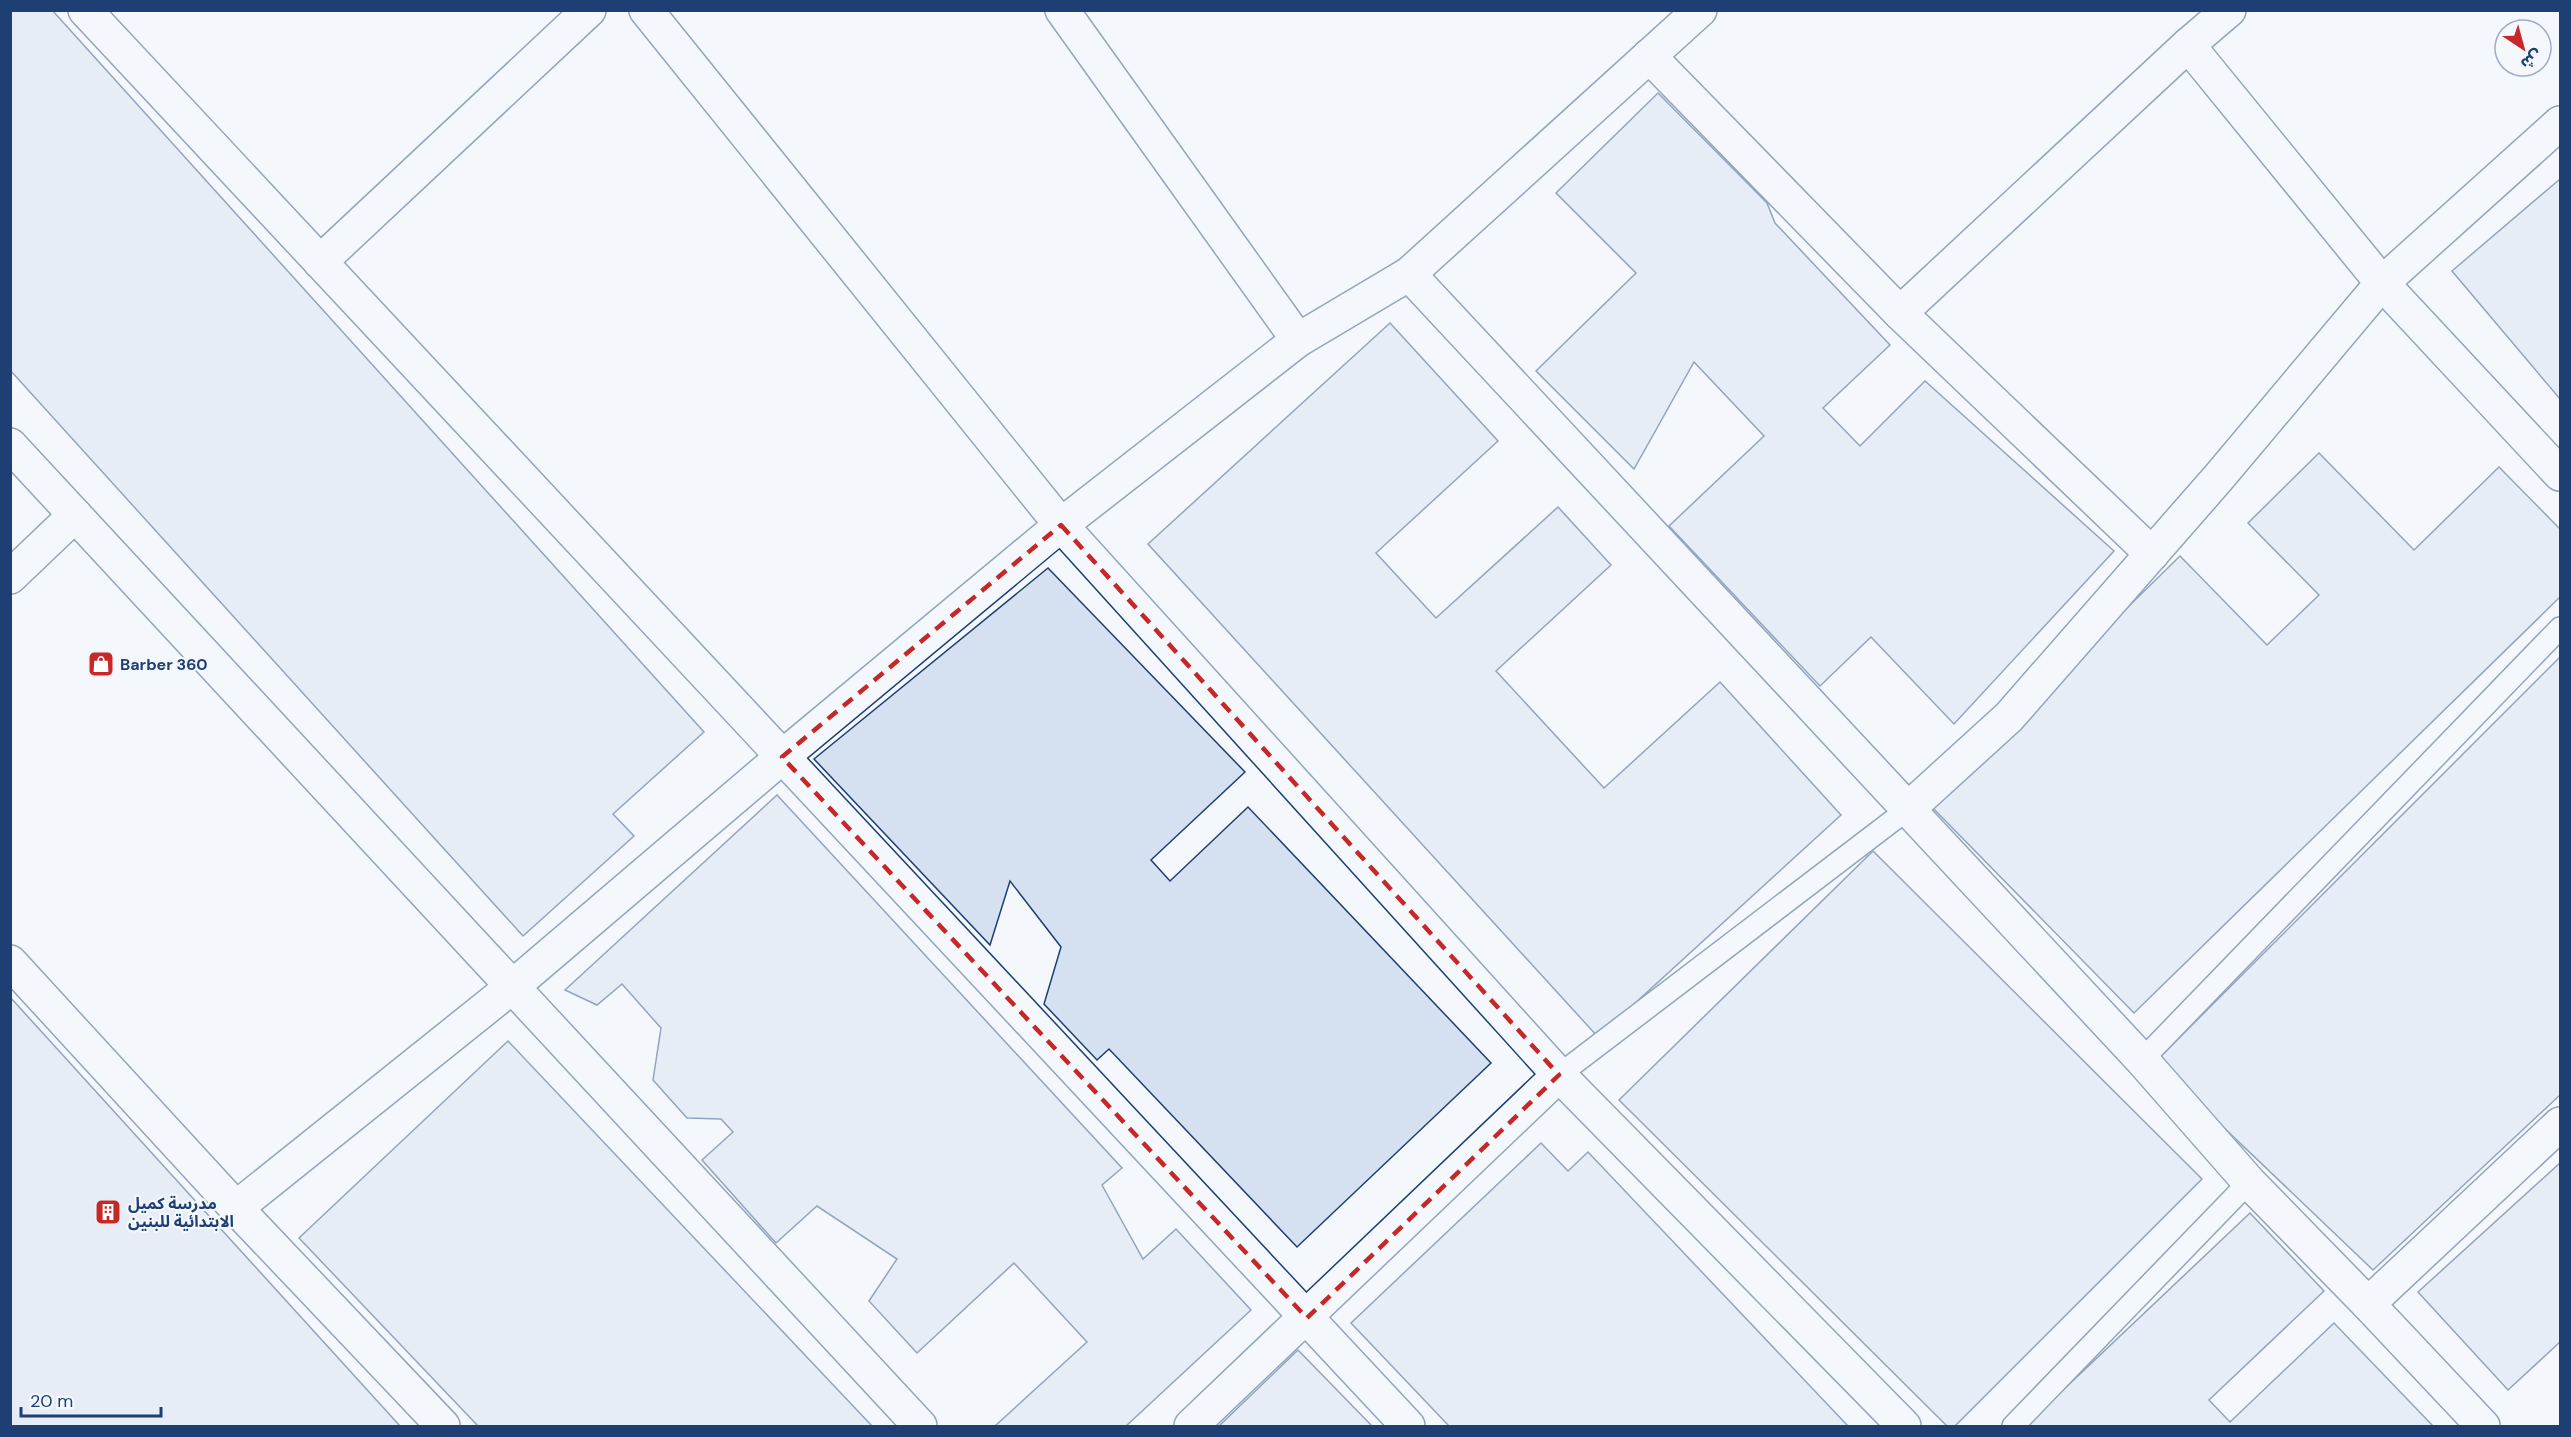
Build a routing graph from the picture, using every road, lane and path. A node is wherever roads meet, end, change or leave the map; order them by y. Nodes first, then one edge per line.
1 (85, 10) edge
2 (589, 10) edge
3 (646, 10) edge
4 (1062, 10) edge
5 (1700, 10) edge
6 (2229, 10) edge
7 (2188, 45) junction
8 (1649, 56) junction
9 (2560, 123) edge
10 (320, 262) junction
11 (1408, 274) junction
12 (2382, 283) junction
13 (1900, 313) junction
14 (1298, 340) junction
15 (10, 445) edge
16 (2560, 474) edge
17 (75, 515) junction
18 (1061, 525) junction
19 (2152, 554) junction
20 (10, 577) edge
21 (2560, 628) edge
22 (782, 758) junction
23 (1908, 809) junction
24 (10, 962) edge
25 (512, 987) junction
26 (2142, 1060) junction
27 (1559, 1075) junction
28 (2560, 1124) edge
29 (2249, 1182) junction
30 (236, 1208) junction
31 (2368, 1304) junction
32 (1307, 1318) junction
33 (443, 1426) edge
34 (920, 1426) edge
35 (1191, 1426) edge
36 (1408, 1426) edge
37 (1904, 1426) edge
38 (2013, 1426) edge
39 (2483, 1426) edge

1 - 10 street
2 - 10 street
3 - 18 street
4 - 14 street
5 - 8 street
6 - 7 street
7 - 12 street
7 - 13 street
8 - 11 street
8 - 13 street
9 - 12 street
10 - 22 street
11 - 14 street
11 - 23 street
12 - 16 street
12 - 19 street
13 - 19 street
14 - 18 street
15 - 17 street
17 - 20 street
17 - 25 street
18 - 22 street
18 - 27 street
19 - 23 street
21 - 26 lane
22 - 25 street
22 - 32 street
23 - 26 street
23 - 27 lane
24 - 30 street
25 - 30 street
25 - 34 street
26 - 29 street
27 - 32 street
27 - 37 street
28 - 31 street
29 - 31 street
29 - 38 lane
30 - 33 street
31 - 39 street
32 - 35 street
32 - 36 street

